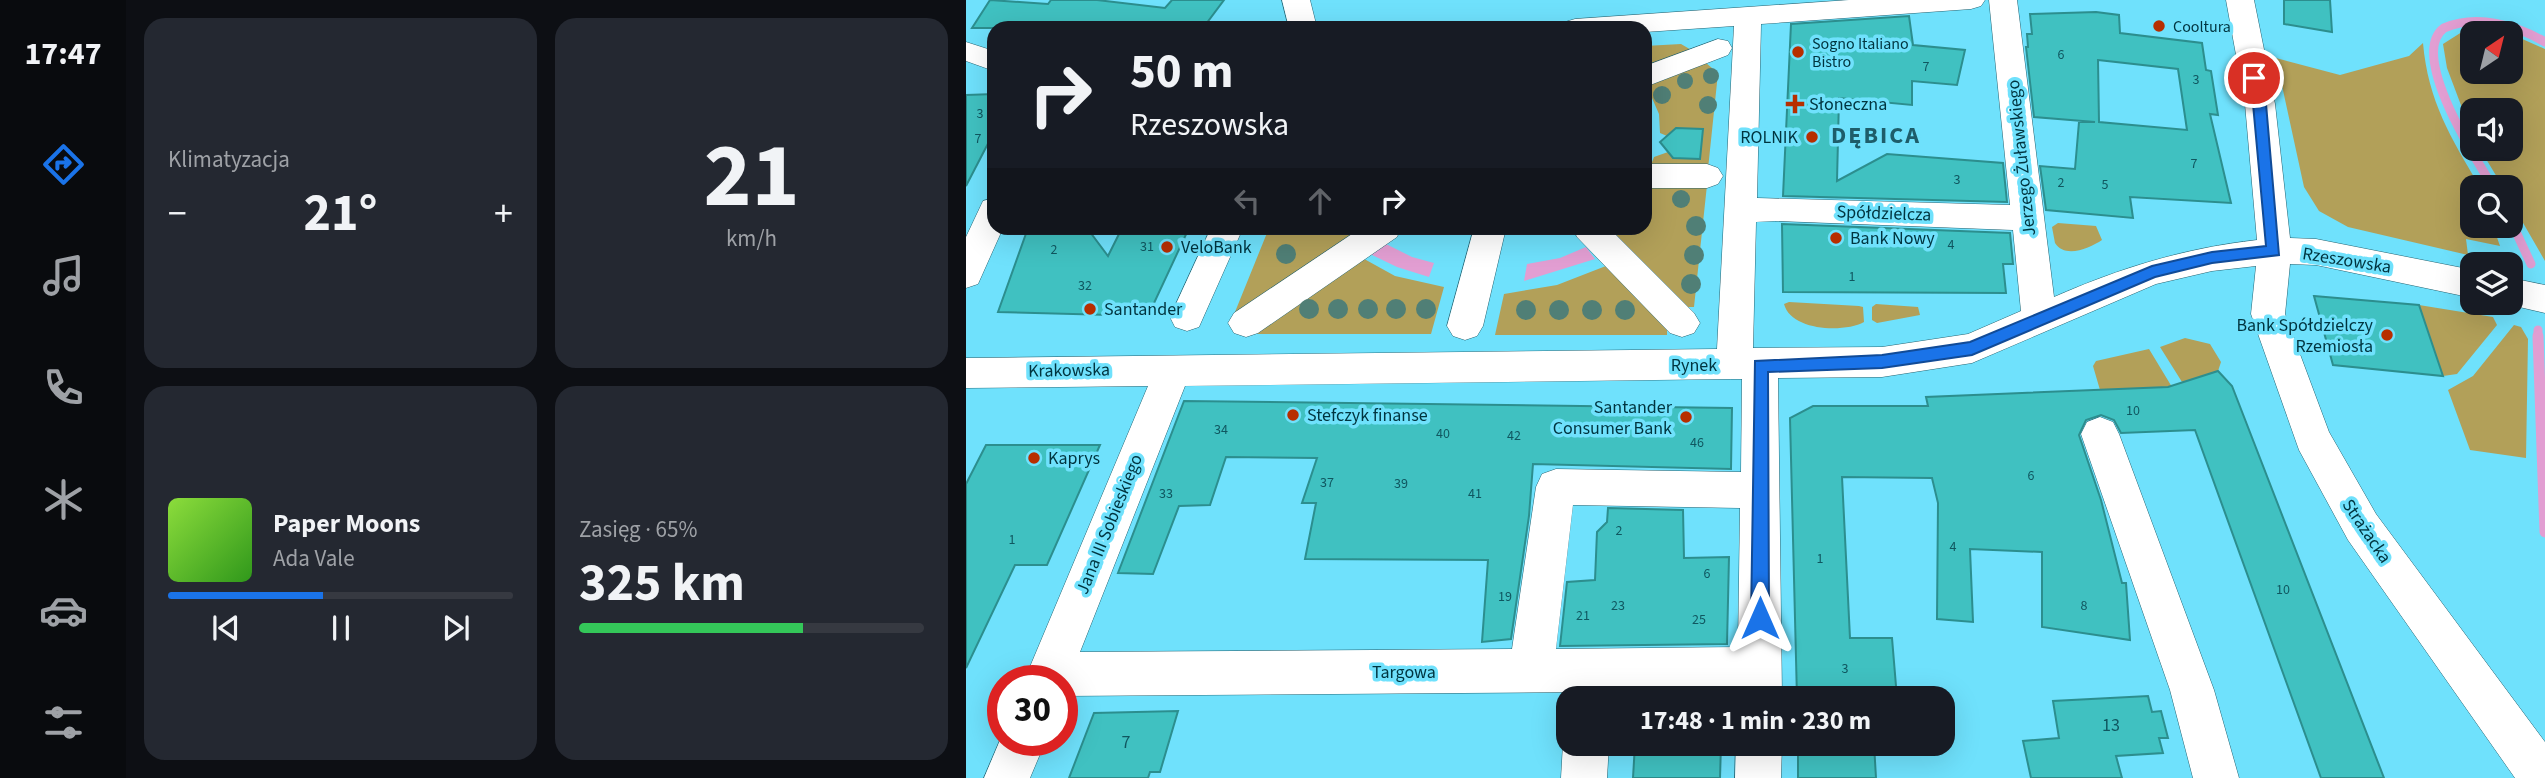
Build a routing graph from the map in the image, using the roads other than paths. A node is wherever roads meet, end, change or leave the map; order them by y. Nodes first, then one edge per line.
1 (1296, 0) edge
2 (1972, 0) edge
3 (2003, 0) edge
4 (2240, 0) edge
5 (1748, 16) junction
6 (1301, 21) edge
7 (1652, 23) edge
8 (1708, 49) dead end
9 (966, 51) edge
10 (987, 58) edge
11 (1652, 74) edge
12 (1652, 176) edge
13 (1707, 176) dead end
14 (1741, 211) junction
15 (2028, 218) junction
16 (987, 226) edge
17 (1224, 235) edge
18 (1375, 235) edge
19 (1488, 235) edge
20 (1596, 235) edge
21 (2274, 251) junction
22 (966, 275) edge
23 (2460, 281) edge
24 (2523, 294) edge
25 (2545, 299) edge
26 (1187, 317) dead end
27 (2039, 317) junction
28 (1246, 323) dead end
29 (1682, 323) dead end
30 (1465, 326) dead end
31 (1747, 365) junction
32 (1172, 369) junction
33 (966, 373) edge
34 (2100, 434) dead end
35 (1760, 490) junction
36 (1052, 665) edge
37 (1531, 670) junction
38 (1078, 677) edge
39 (1760, 684) edge
40 (1589, 685) edge
41 (1016, 756) edge
42 (1585, 756) edge
43 (1759, 756) edge
44 (1007, 778) edge
45 (1584, 778) edge
46 (1758, 778) edge
47 (2216, 778) edge
48 (2543, 778) edge

1 - 6 street
2 - 5 street
3 - 15 street, Jerzego Żuławskiego
4 - 21 street, Strażacka
5 - 7 street
5 - 14 street, Rynek
8 - 11 street
9 - 10 street
12 - 13 street
14 - 15 street, Spółdzielcza
14 - 31 street, Rynek
15 - 27 street, Jerzego Żuławskiego
16 - 22 street
17 - 26 street
18 - 28 street
19 - 30 street
20 - 29 street
21 - 23 street, Rzeszowska
21 - 27 street, Rzeszowska
21 - 48 street, Strażacka
24 - 25 street
27 - 31 street, Rzeszowska
31 - 32 street, Rynek
31 - 35 street
32 - 33 street, Krakowska
32 - 36 street, Jana III Sobieskiego
34 - 47 street
35 - 37 street
35 - 39 street
37 - 38 street, Targowa
37 - 40 street, Targowa
39 - 40 street, Targowa
41 - 44 street
42 - 45 street
43 - 46 street

